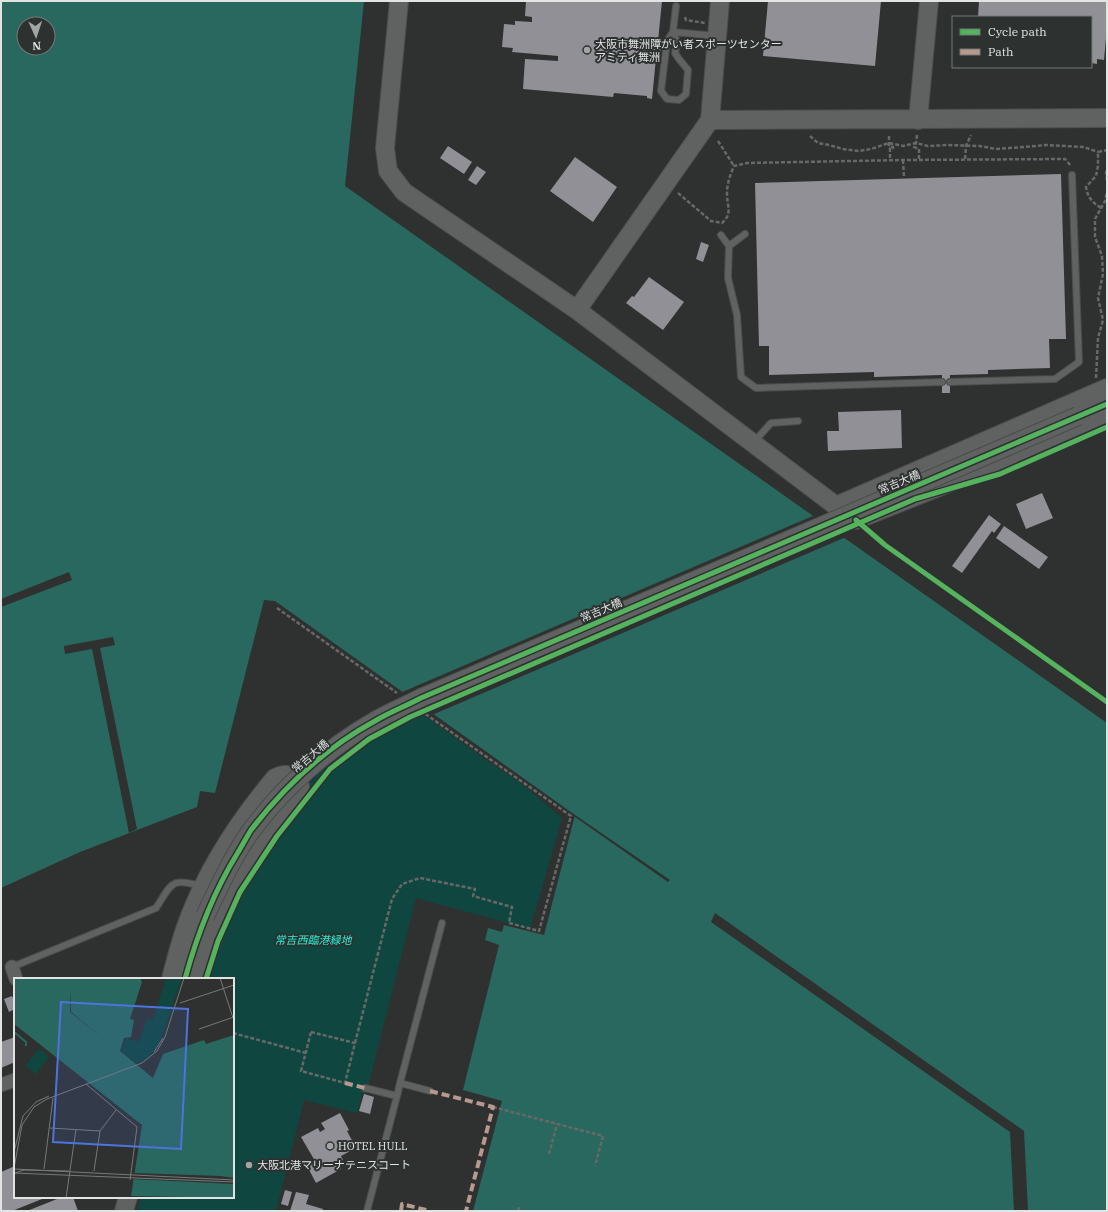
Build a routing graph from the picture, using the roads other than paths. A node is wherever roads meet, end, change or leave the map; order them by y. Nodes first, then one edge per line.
1 (399, 1) edge
2 (720, 1) edge
3 (929, 1) edge
4 (676, 6) dead end
5 (712, 29) junction
6 (673, 32) junction
7 (1107, 118) edge
8 (710, 120) junction
9 (917, 128) junction
10 (1072, 175) road end
11 (745, 234) dead end
12 (721, 235) dead end
13 (729, 246) junction
14 (577, 310) junction
15 (942, 382) dead end
16 (950, 382) dead end
17 (1102, 385) edge
18 (1107, 404) edge
19 (1107, 419) edge
20 (798, 421) dead end
21 (753, 443) junction
22 (836, 506) junction
23 (203, 887) junction
24 (442, 923) dead end
25 (12, 967) joint
26 (16, 978) edge
27 (171, 978) edge
28 (185, 978) edge
29 (199, 978) edge
30 (14, 1080) edge
31 (400, 1083) junction
32 (1, 1085) edge
33 (365, 1088) dead end
34 (430, 1090) dead end
35 (397, 1096) junction
36 (367, 1211) edge

1 - 14 street
2 - 5 street
3 - 9 street
4 - 6 lane
5 - 6 lane
5 - 8 street
6 - 6 lane
7 - 9 street
8 - 9 street
8 - 14 street
10 - 16 lane
11 - 13 lane
12 - 13 lane
13 - 15 lane
14 - 21 street
17 - 22 street
18 - 28 street, 常吉大橋, bridge
19 - 22 street
20 - 21 lane
21 - 22 street
23 - 25 lane
23 - 27 street
23 - 29 street
24 - 31 lane
25 - 26 street
30 - 32 street
31 - 34 lane
31 - 35 lane
33 - 35 lane
35 - 36 lane

